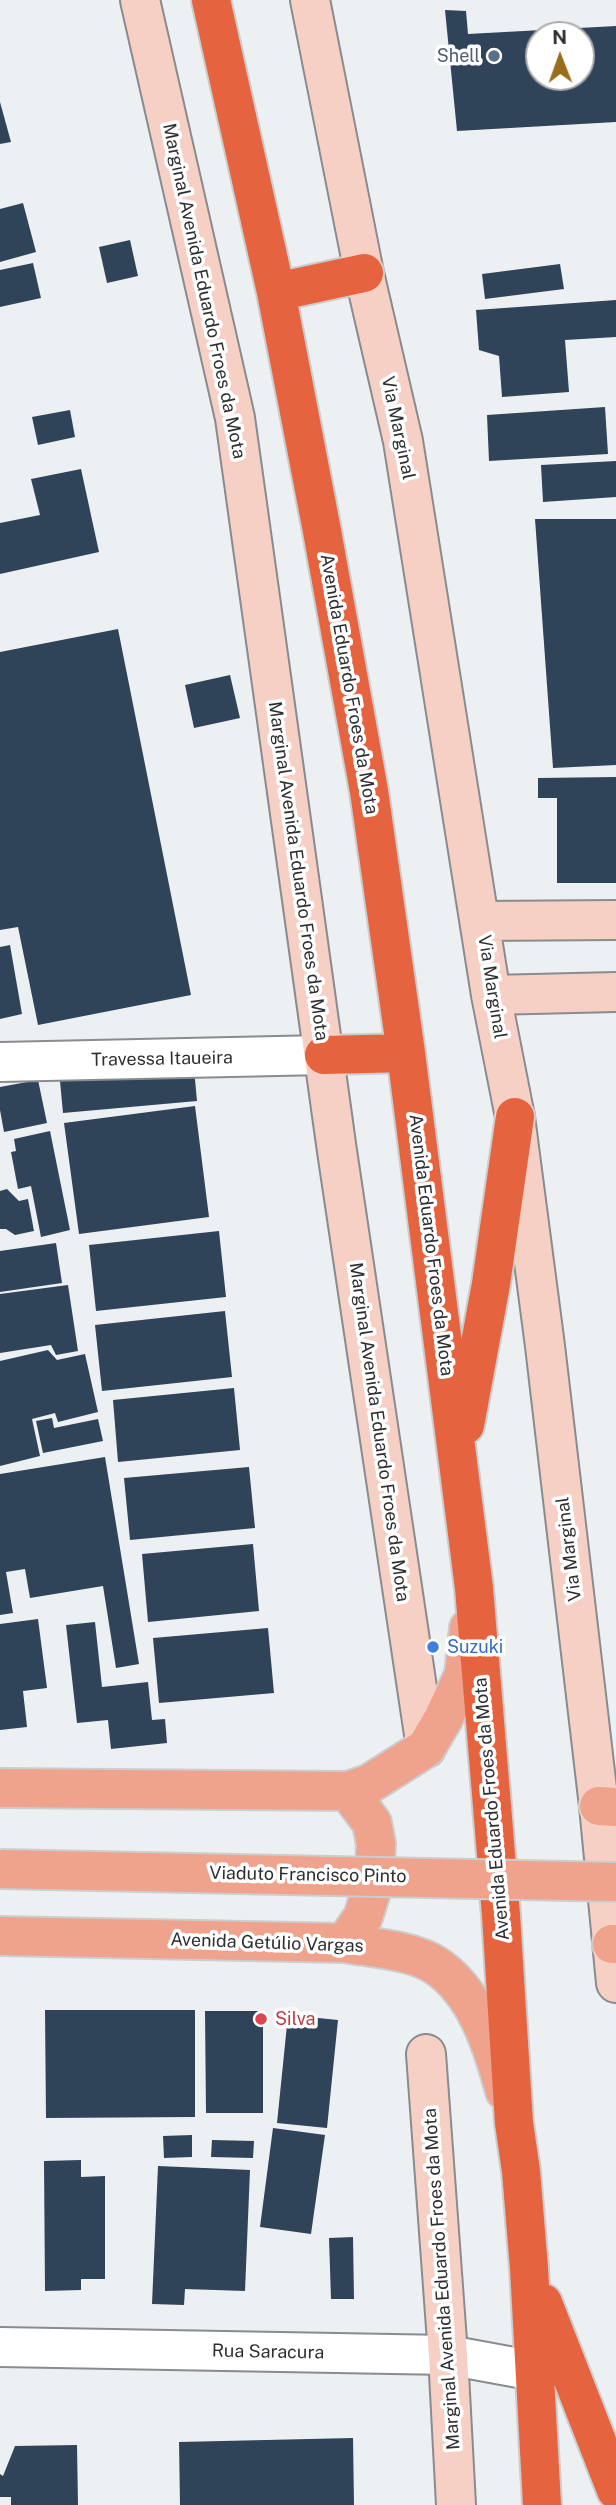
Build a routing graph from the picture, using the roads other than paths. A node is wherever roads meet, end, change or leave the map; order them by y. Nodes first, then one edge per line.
1 (140, 0) edge
2 (211, 0) edge
3 (310, 0) edge
4 (364, 273) junction
5 (276, 292) junction
6 (616, 920) edge
7 (481, 921) junction
8 (616, 992) edge
9 (491, 995) junction
10 (406, 1053) junction
11 (324, 1055) junction
12 (0, 1062) edge
13 (515, 1117) junction
14 (458, 1461) junction
15 (474, 1588) junction
16 (426, 1748) junction
17 (0, 1788) edge
18 (348, 1791) junction
19 (608, 1807) edge
20 (0, 1869) edge
21 (616, 1882) edge
22 (0, 1936) edge
23 (345, 1943) junction
24 (614, 1944) edge
25 (616, 1983) edge
26 (426, 2054) dead end
27 (514, 2123) junction
28 (529, 2269) junction
29 (0, 2347) edge
30 (448, 2356) junction
31 (535, 2371) junction
32 (616, 2490) edge
33 (456, 2505) edge
34 (542, 2505) edge

1 - 11 street, Marginal Avenida Eduardo Froes da Mota
2 - 5 highway, Avenida Eduardo Froes da Mota
3 - 4 street, Via Marginal
4 - 5 highway
4 - 7 street, Via Marginal
5 - 10 highway, Avenida Eduardo Froes da Mota
6 - 7 street
7 - 9 street, Via Marginal
8 - 9 street
9 - 13 street, Via Marginal
10 - 11 highway
10 - 14 highway, Avenida Eduardo Froes da Mota
11 - 12 street, Travessa Itaueira
11 - 16 street, Marginal Avenida Eduardo Froes da Mota
13 - 14 highway
13 - 19 street, Via Marginal
14 - 15 highway, Avenida Eduardo Froes da Mota
15 - 16 main road
15 - 27 highway, Avenida Eduardo Froes da Mota
16 - 18 main road
17 - 18 main road
18 - 23 main road
19 - 24 street, Via Marginal
20 - 21 main road, Viaduto Francisco Pinto, bridge
22 - 23 main road, Avenida Getúlio Vargas
23 - 27 main road, Avenida Getúlio Vargas
24 - 25 street, Via Marginal
26 - 30 street, Marginal Avenida Eduardo Froes da Mota
27 - 28 highway, Avenida Eduardo Froes da Mota
28 - 31 highway, Avenida Eduardo Froes da Mota
28 - 32 highway
29 - 30 street, Rua Saracura
30 - 31 street, Rua Saracura
30 - 33 street, Marginal Avenida Eduardo Froes da Mota
31 - 34 highway, Avenida Eduardo Froes da Mota

